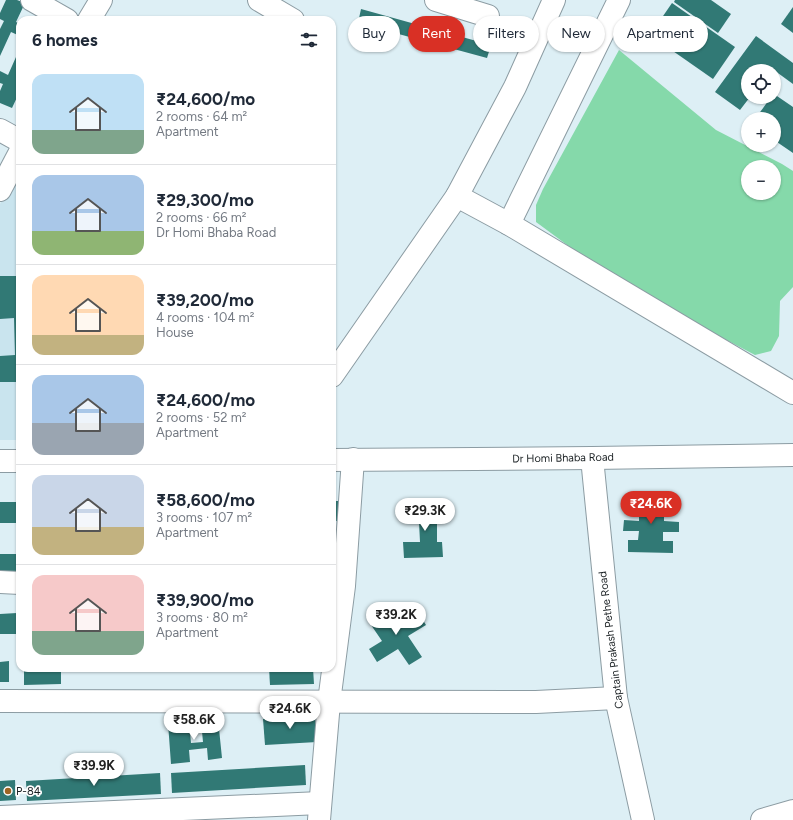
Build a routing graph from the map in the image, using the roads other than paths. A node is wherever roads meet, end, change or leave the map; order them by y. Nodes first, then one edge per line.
1 (32, 0) edge
2 (101, 0) edge
3 (259, 0) edge
4 (436, 0) edge
5 (554, 0) edge
6 (620, 0) edge
7 (60, 16) edge
8 (91, 16) edge
9 (286, 16) edge
10 (488, 16) dead end
11 (0, 130) edge
12 (16, 139) edge
13 (16, 160) edge
14 (0, 190) edge
15 (457, 196) junction
16 (509, 224) junction
17 (336, 370) edge
18 (793, 393) edge
19 (793, 455) edge
20 (592, 458) junction
21 (342, 460) edge
22 (0, 461) edge
23 (16, 461) edge
24 (0, 582) edge
25 (16, 583) edge
26 (338, 586) edge
27 (336, 612) edge
28 (331, 672) edge
29 (616, 698) junction
30 (0, 701) edge
31 (329, 702) junction
32 (320, 811) edge
33 (793, 811) edge
34 (0, 817) edge
35 (643, 820) edge
36 (762, 820) edge

1 - 7 street
2 - 8 street
3 - 9 street
4 - 10 street
5 - 15 street
6 - 16 street
11 - 12 street
13 - 14 street
15 - 16 street
15 - 17 street
16 - 18 street
19 - 20 street, Dr Homi Bhaba Road
20 - 21 street, Dr Homi Bhaba Road
20 - 29 street, Captain Prakash Pethe Road
21 - 26 street
22 - 23 street
24 - 25 street
26 - 27 street
28 - 31 street
29 - 31 street
29 - 35 street, Captain Prakash Pethe Road
30 - 31 street
31 - 32 street
32 - 34 street
33 - 36 street

